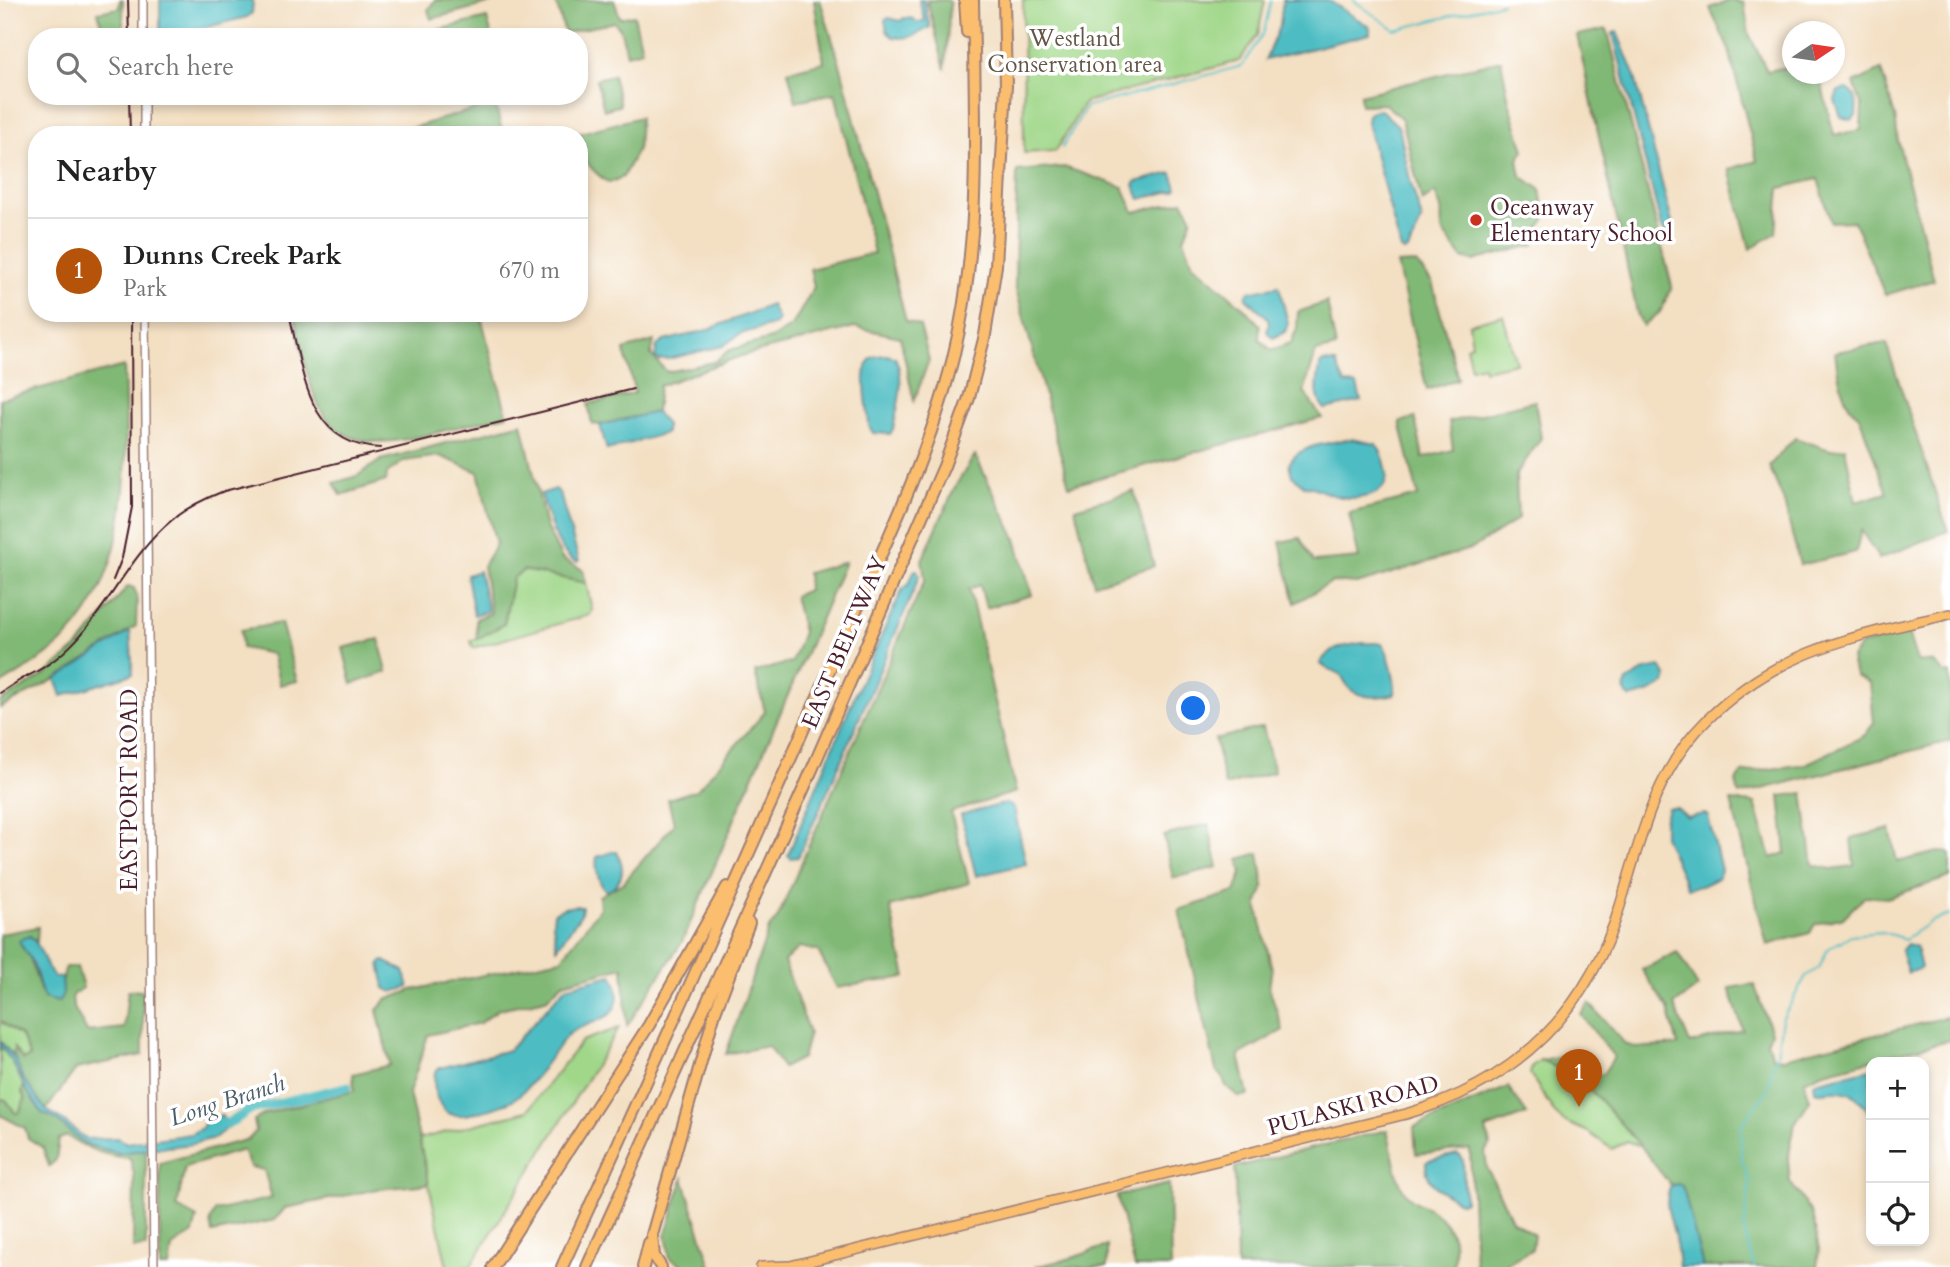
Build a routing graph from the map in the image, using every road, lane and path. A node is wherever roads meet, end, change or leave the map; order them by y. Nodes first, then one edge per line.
1 (143, 0) edge
2 (965, 0) edge
3 (973, 0) edge
4 (1006, 0) edge
5 (143, 28) edge
6 (144, 105) edge
7 (975, 120) junction
8 (144, 126) edge
9 (145, 322) edge
10 (1950, 614) edge
11 (804, 788) junction
12 (757, 833) junction
13 (652, 1234) junction
14 (153, 1267) edge
15 (492, 1267) edge
16 (562, 1267) edge
17 (587, 1267) edge
18 (643, 1267) edge
19 (660, 1267) edge
20 (761, 1267) edge
21 (787, 1267) edge

1 - 5 street
2 - 7 highway
3 - 7 highway, EAST BELTWAY
4 - 11 highway, EAST BELTWAY
6 - 8 street
7 - 12 highway, EAST BELTWAY
9 - 14 street, EASTPORT ROAD
10 - 21 main road, PULASKI ROAD
11 - 13 highway
11 - 17 highway, EAST BELTWAY
12 - 15 highway
12 - 16 highway, EAST BELTWAY
13 - 18 highway
13 - 19 highway
20 - 21 main road, PULASKI ROAD

